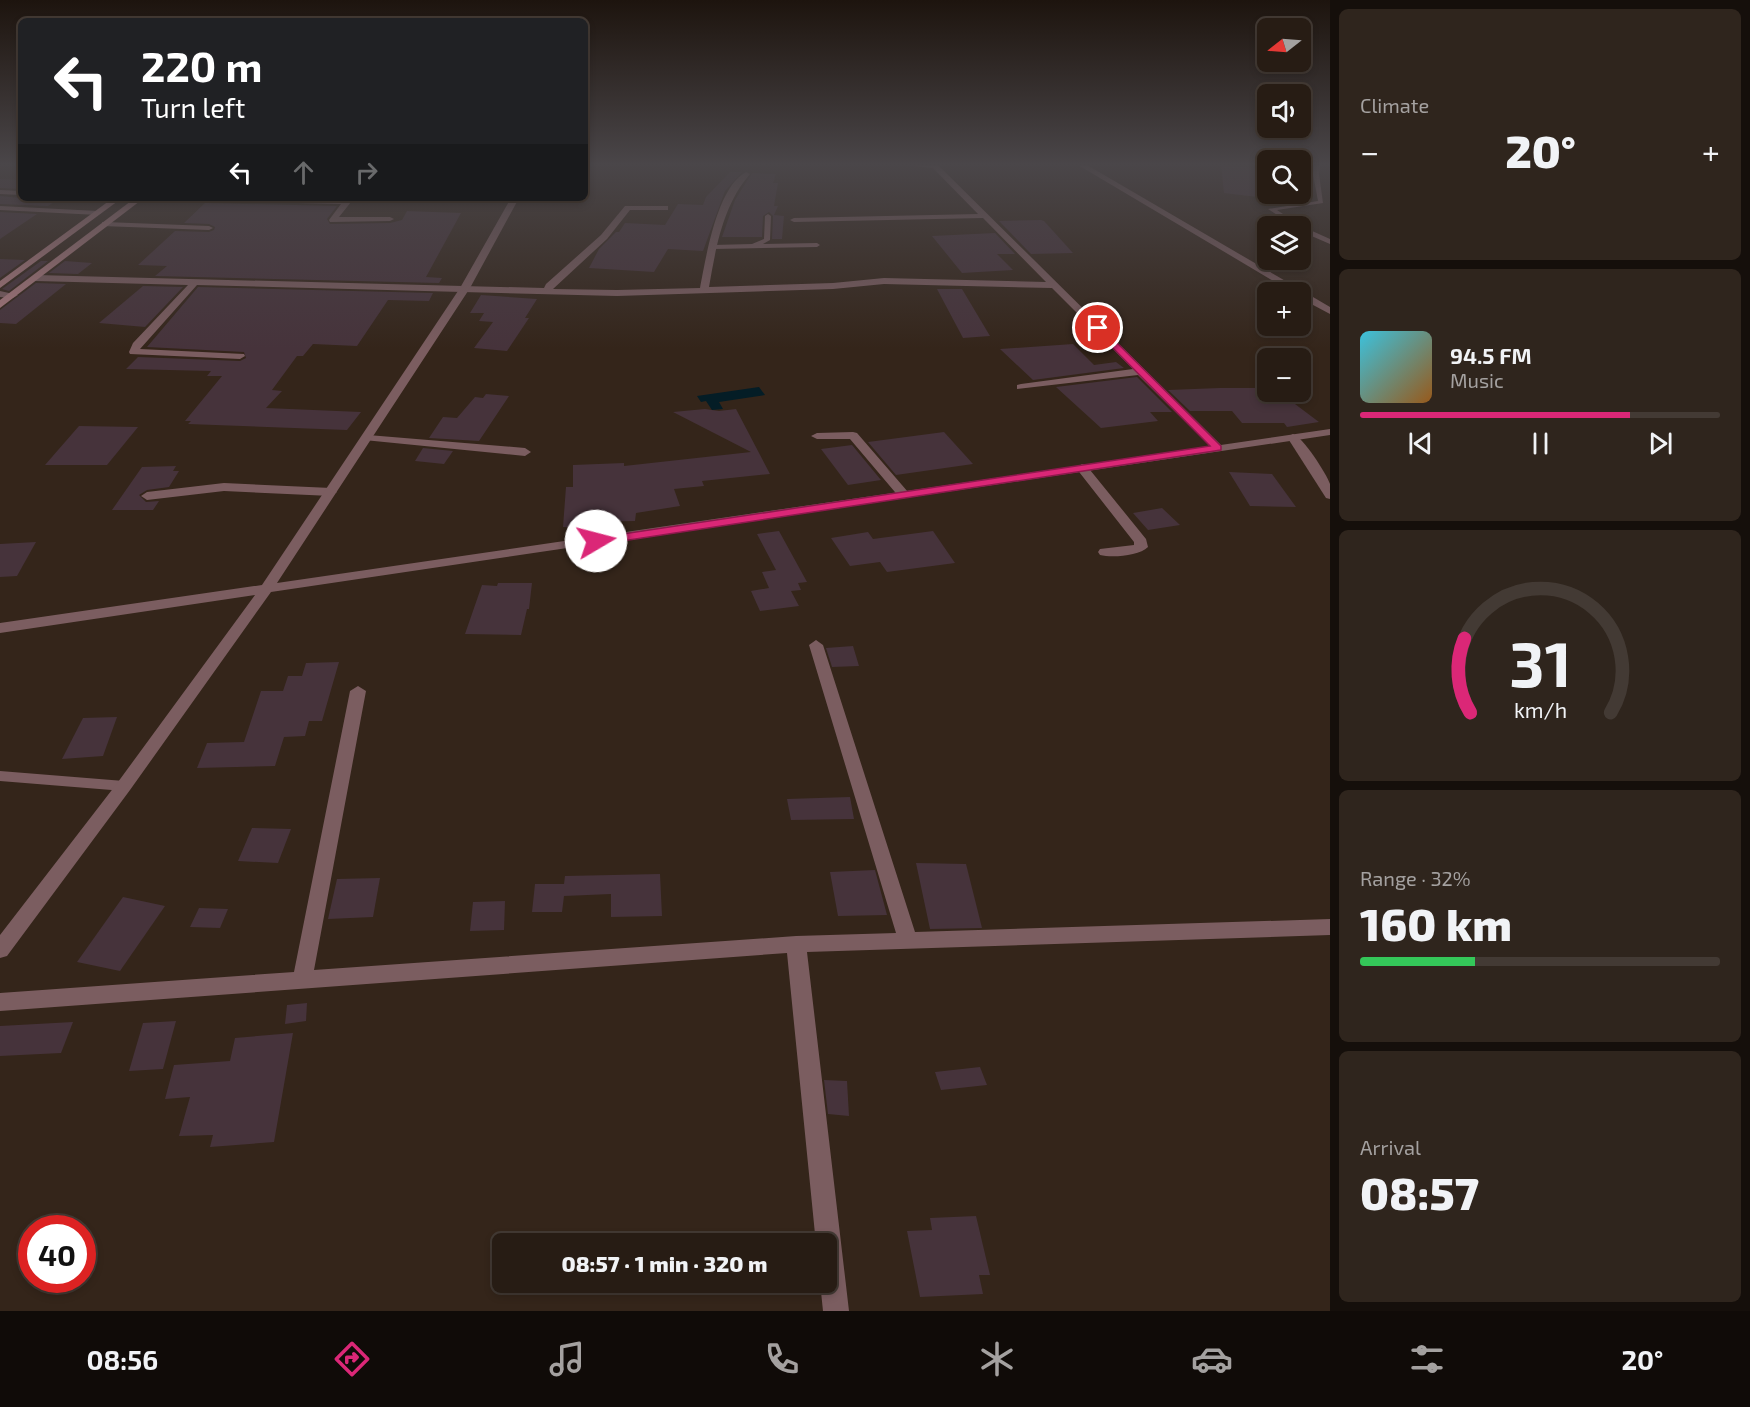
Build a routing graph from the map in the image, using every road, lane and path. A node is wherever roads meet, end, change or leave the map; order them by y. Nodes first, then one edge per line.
1 (80, 226) edge
2 (102, 226) edge
3 (162, 226) edge
4 (499, 226) edge
5 (613, 226) edge
6 (718, 226) edge
7 (768, 226) edge
8 (993, 226) edge
9 (1185, 226) edge
10 (209, 228) dead end
11 (1311, 233) edge
12 (1330, 242) edge
13 (817, 244) dead end
14 (753, 246) junction
15 (713, 247) junction
16 (36, 278) junction
17 (195, 282) junction
18 (1280, 282) edge
19 (0, 285) edge
20 (1056, 285) junction
21 (465, 288) junction
22 (548, 291) junction
23 (704, 291) junction
24 (0, 294) edge
25 (13, 295) junction
26 (1311, 300) edge
27 (0, 305) edge
28 (1330, 311) edge
29 (240, 356) dead end
30 (1141, 372) junction
31 (1021, 387) dead end
32 (1330, 432) edge
33 (817, 436) dead end
34 (1293, 437) junction
35 (368, 438) junction
36 (1218, 448) junction
37 (525, 452) dead end
38 (1082, 468) junction
39 (331, 492) junction
40 (904, 495) junction
41 (1330, 495) edge
42 (147, 496) dead end
43 (1105, 552) dead end
44 (265, 591) junction
45 (0, 628) edge
46 (816, 645) dead end
47 (358, 691) dead end
48 (0, 776) edge
49 (124, 786) junction
50 (1330, 927) edge
51 (908, 941) junction
52 (796, 944) junction
53 (0, 950) edge
54 (302, 980) junction
55 (0, 1002) edge
56 (836, 1311) edge

1 - 19 main road
2 - 16 main road
3 - 10 street
4 - 21 street
5 - 22 street
6 - 15 street
7 - 14 lane
8 - 20 street
9 - 18 street
11 - 12 lane
13 - 14 lane
14 - 15 lane
15 - 23 street
16 - 17 street
16 - 25 main road
17 - 21 street
17 - 29 street
20 - 23 street
20 - 30 street
21 - 22 street
21 - 35 street
22 - 23 street
24 - 25 street
25 - 27 main road
26 - 28 street
30 - 31 street
30 - 36 street
32 - 34 street
33 - 40 street
34 - 36 street
34 - 41 street
35 - 37 street
35 - 39 street
36 - 38 street
38 - 40 street
38 - 43 street
39 - 42 street
39 - 44 street
40 - 44 street
44 - 45 street
44 - 49 street
46 - 51 street
47 - 54 street
48 - 49 lane
49 - 53 street
50 - 51 street
51 - 52 street
52 - 54 street
52 - 56 street
54 - 55 street

